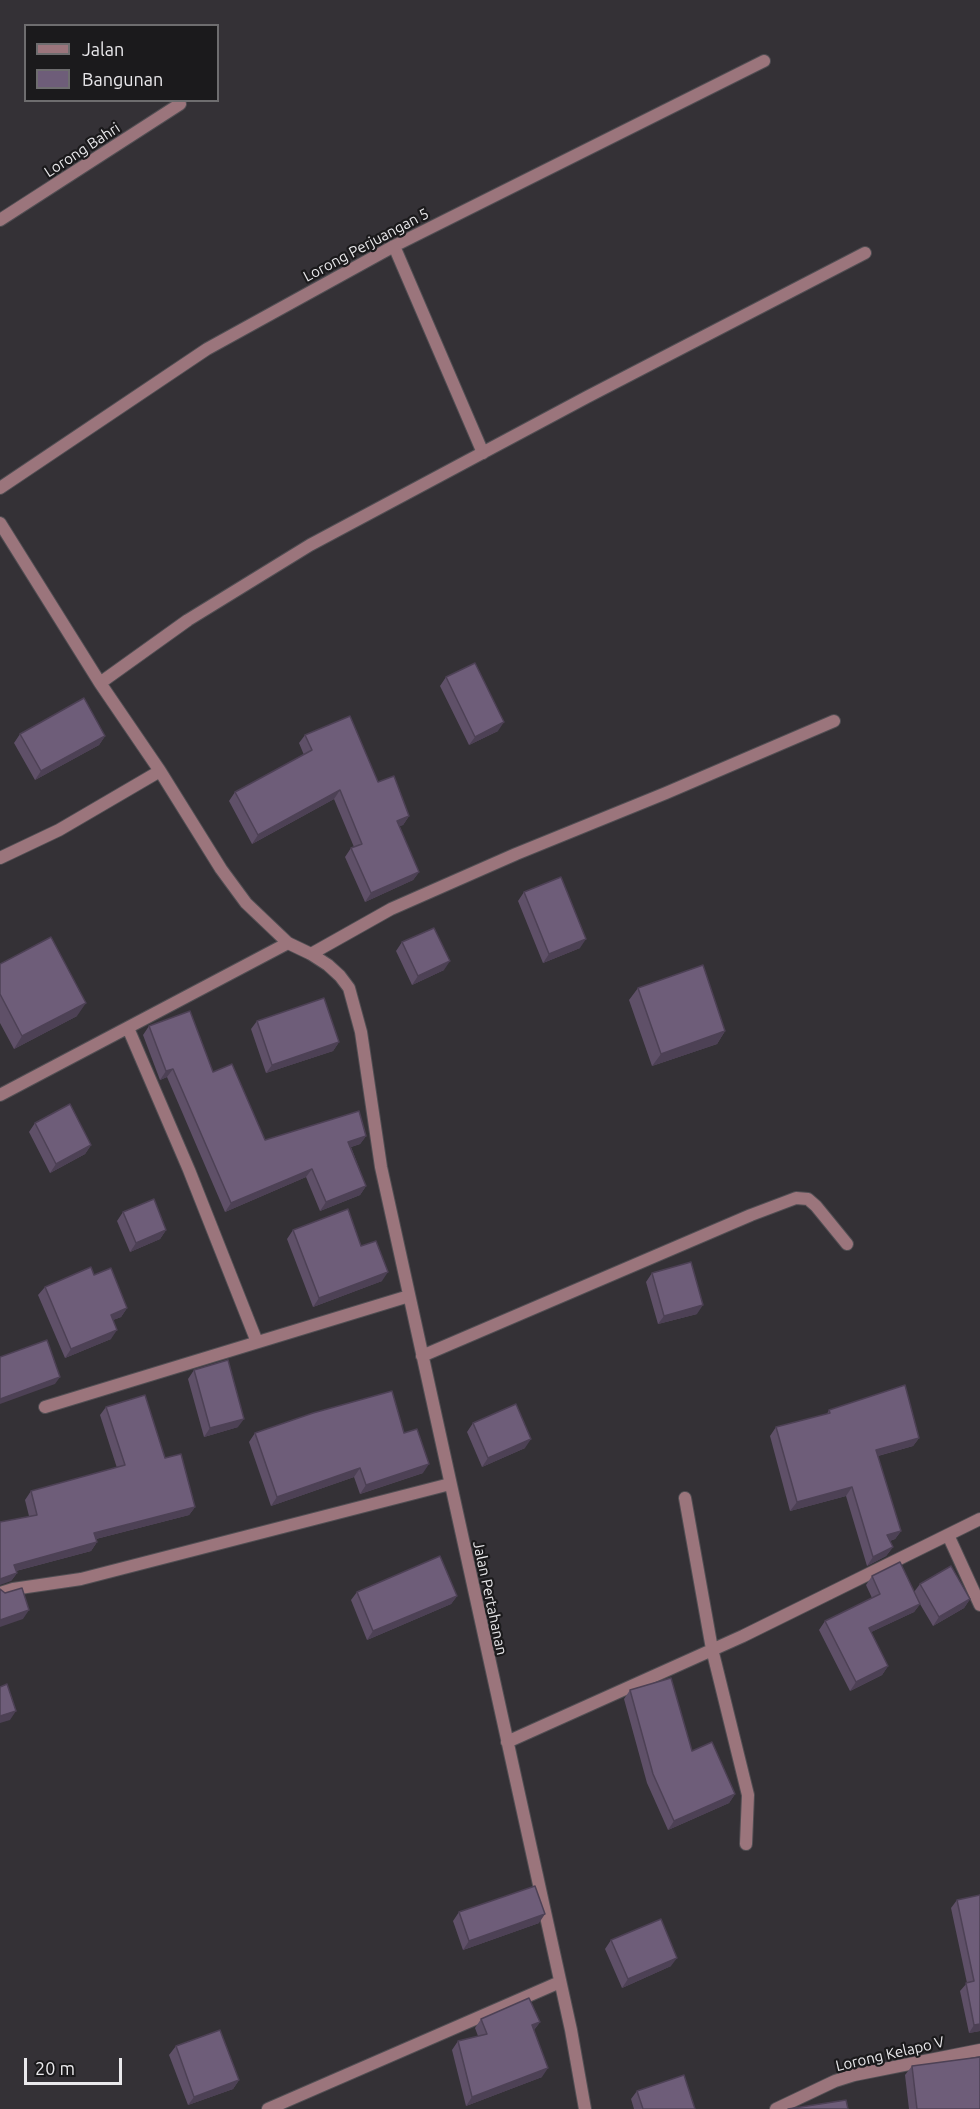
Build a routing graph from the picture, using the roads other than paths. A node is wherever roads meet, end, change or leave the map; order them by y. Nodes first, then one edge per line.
1 (764, 61) dead end
2 (180, 104) dead end
3 (0, 220) edge
4 (394, 246) junction
5 (865, 253) dead end
6 (483, 453) junction
7 (0, 488) edge
8 (0, 523) edge
9 (100, 683) junction
10 (834, 721) dead end
11 (160, 771) junction
12 (0, 858) edge
13 (288, 943) junction
14 (311, 954) junction
15 (128, 1028) junction
16 (0, 1095) edge
17 (847, 1244) dead end
18 (409, 1296) junction
19 (257, 1342) junction
20 (422, 1356) junction
21 (45, 1407) dead end
22 (450, 1484) junction
23 (685, 1498) dead end
24 (980, 1519) edge
25 (948, 1535) junction
26 (0, 1593) edge
27 (980, 1605) edge
28 (712, 1649) junction
29 (507, 1742) junction
30 (746, 1844) dead end
31 (560, 1982) junction
32 (980, 2050) edge
33 (268, 2109) edge
34 (585, 2109) edge
35 (776, 2109) edge

1 - 4 street, Lorong Perjuangan 5
2 - 3 street, Lorong Bahri
4 - 6 street
4 - 7 street, Lorong Perjuangan 5
5 - 6 street
6 - 9 street
8 - 9 street, Jalan Pertahanan
9 - 11 street, Jalan Pertahanan
10 - 14 street
11 - 12 street
11 - 13 street, Jalan Pertahanan
13 - 14 street, Jalan Pertahanan
13 - 15 street
14 - 18 street, Jalan Pertahanan
15 - 16 street
15 - 19 street
17 - 20 street
18 - 19 street
18 - 20 street, Jalan Pertahanan
19 - 21 street
20 - 22 street, Jalan Pertahanan
22 - 26 street
22 - 29 street, Jalan Pertahanan
23 - 28 street
24 - 25 street
25 - 27 street
25 - 28 street
28 - 29 street
28 - 30 street
29 - 31 street, Jalan Pertahanan
31 - 33 street
31 - 34 street, Jalan Pertahanan
32 - 35 street, Lorong Kelapo V

